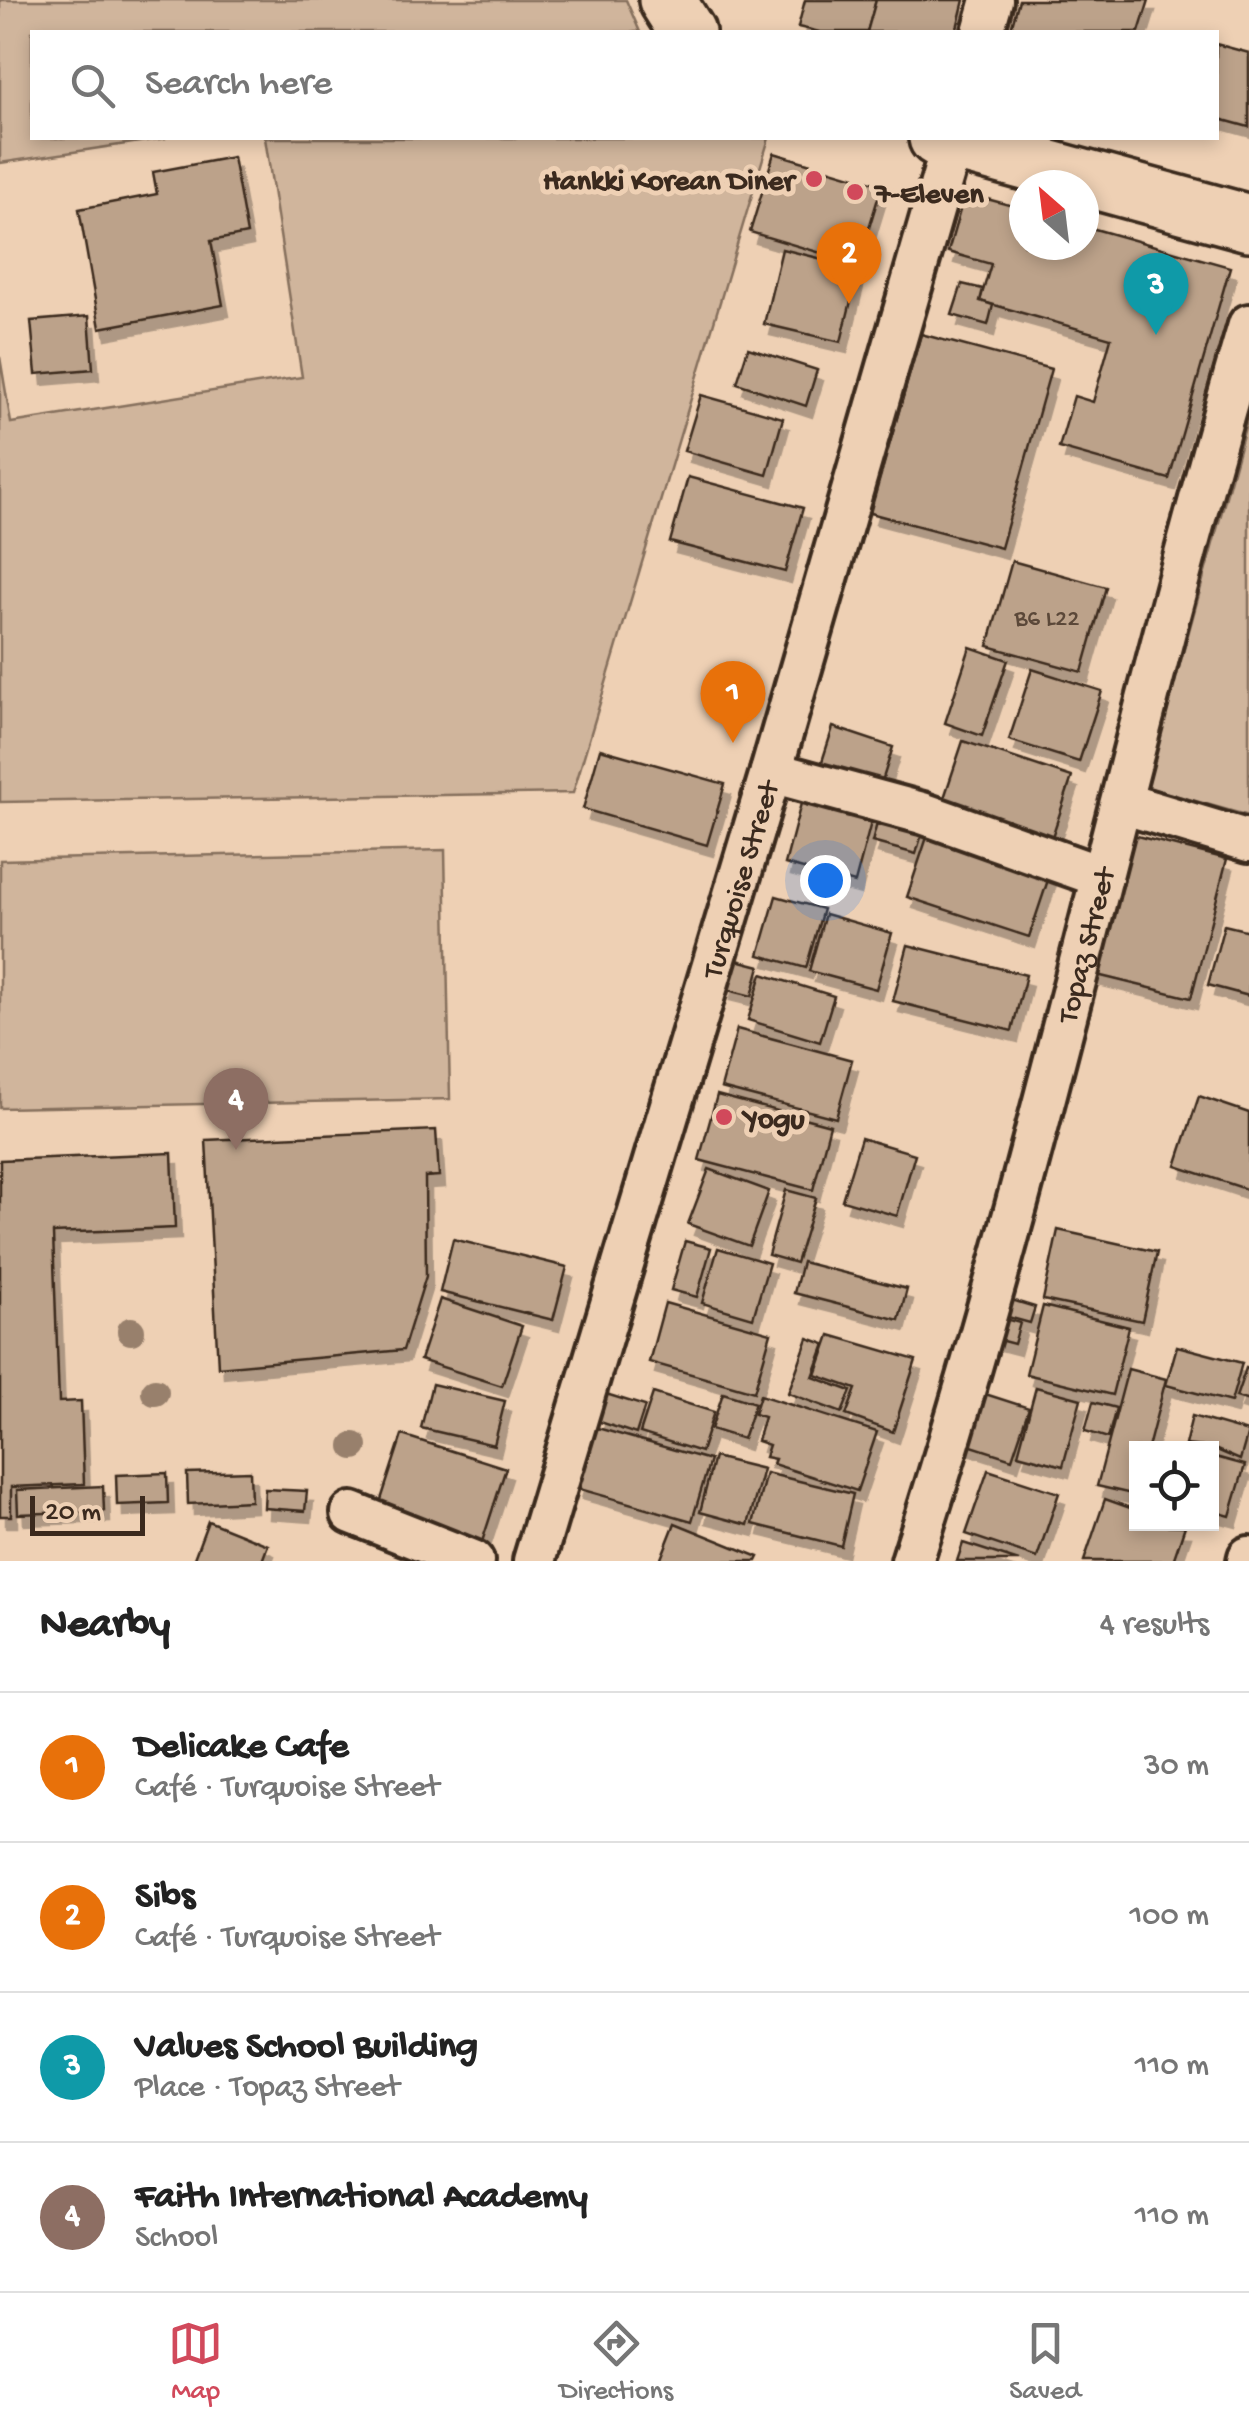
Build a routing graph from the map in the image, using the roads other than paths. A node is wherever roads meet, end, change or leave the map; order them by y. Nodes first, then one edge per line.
1 (666, 0) edge
2 (992, 0) edge
3 (686, 30) edge
4 (984, 30) edge
5 (948, 140) edge
6 (952, 140) edge
7 (1249, 223) edge
8 (1249, 324) edge
9 (771, 772) junction
10 (1122, 803) junction
11 (1249, 841) edge
12 (1102, 877) junction
13 (352, 1513) dead end
14 (473, 1561) edge
15 (534, 1561) edge
16 (912, 1561) edge

1 - 3 main road
2 - 4 street
5 - 9 street, Turquoise Street
6 - 7 main road
8 - 10 street, Topaz Street
9 - 12 street
9 - 15 street, Turquoise Street
10 - 11 street
10 - 12 street, Topaz Street
12 - 16 street, Topaz Street
13 - 14 street

